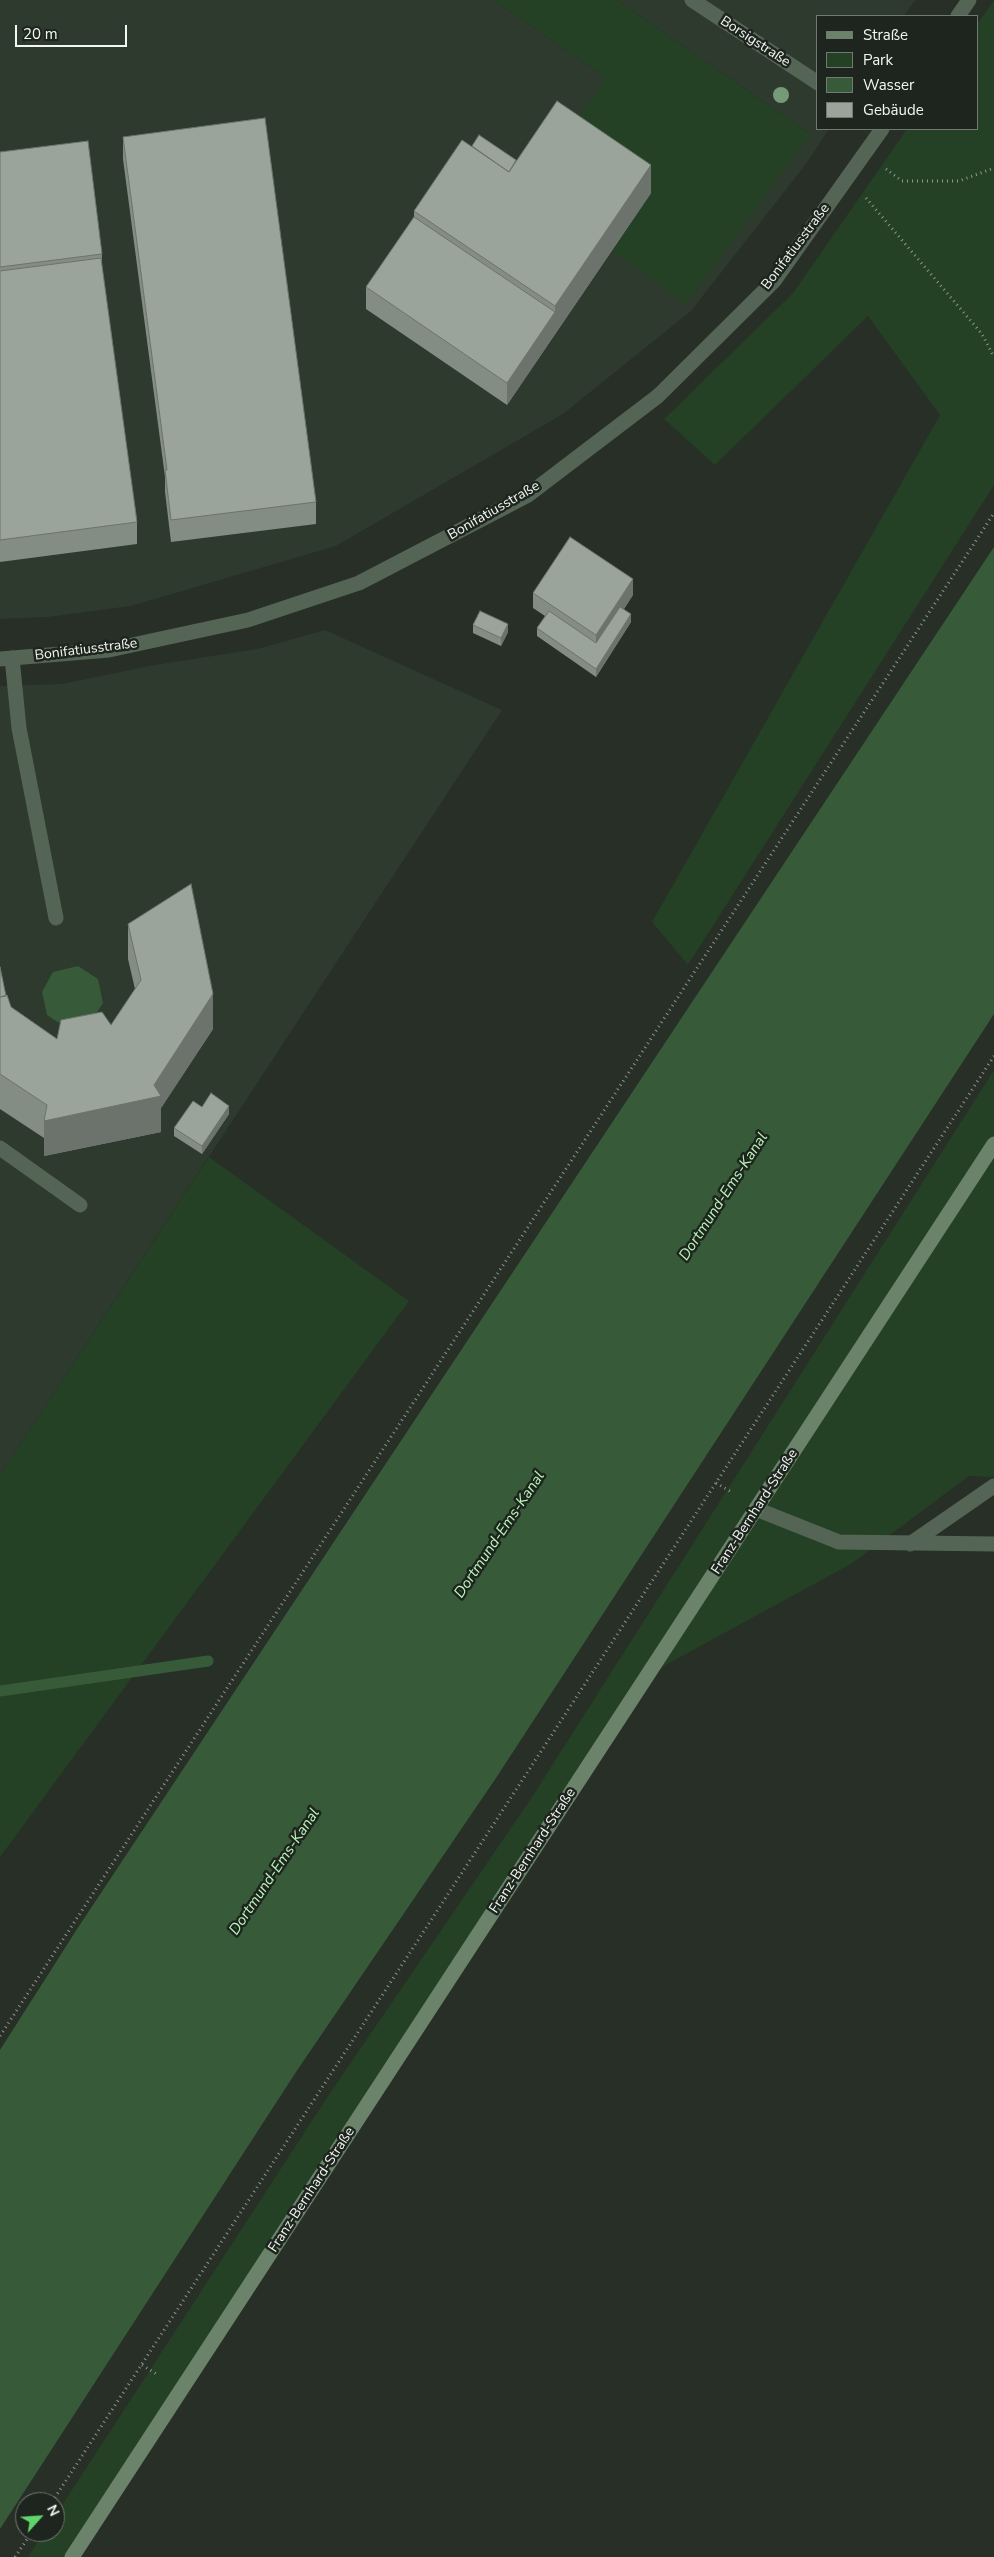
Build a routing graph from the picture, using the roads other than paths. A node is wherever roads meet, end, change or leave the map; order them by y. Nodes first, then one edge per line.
1 (692, 0) edge
2 (969, 0) edge
3 (959, 15) edge
4 (816, 82) edge
5 (881, 130) edge
6 (6, 659) edge
7 (56, 918) dead end
8 (994, 1144) edge
9 (0, 1148) edge
10 (80, 1205) dead end
11 (994, 1486) edge
12 (756, 1509) junction
13 (910, 1544) junction
14 (994, 1544) edge
15 (72, 2557) edge

1 - 4 street, Borsigstraße
2 - 3 street
5 - 6 street, Bonifatiusstraße
6 - 7 street
8 - 12 street, Franz-Bernhard-Straße
9 - 10 street
11 - 13 street
12 - 13 street
12 - 15 street, Franz-Bernhard-Straße
13 - 14 street

